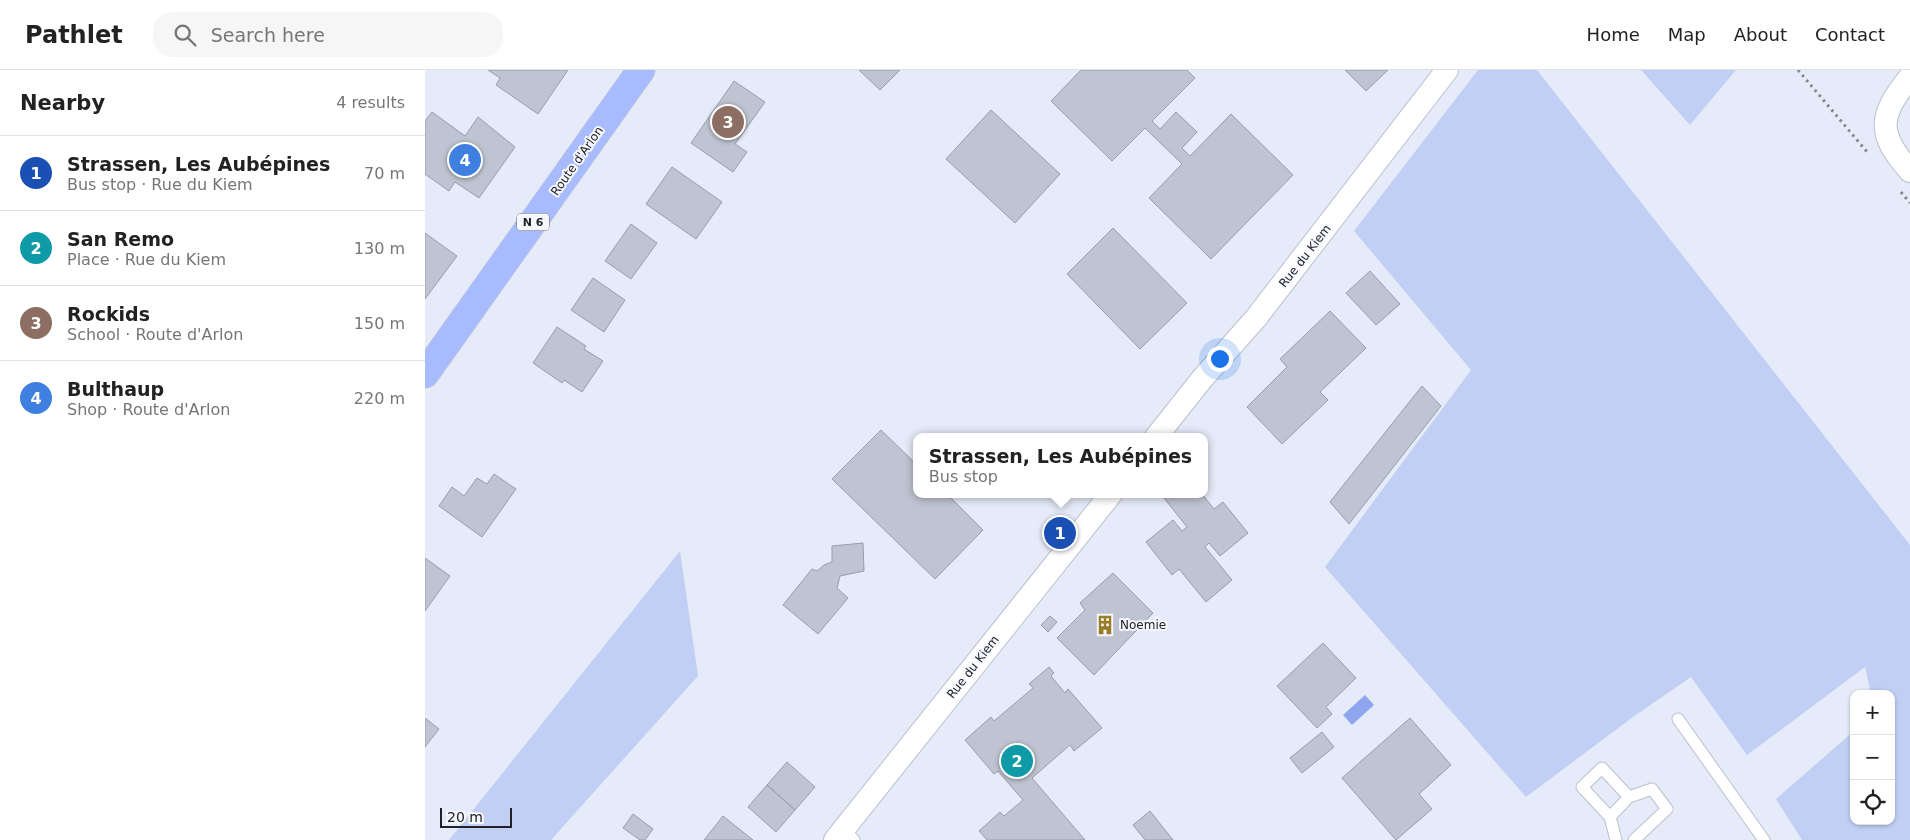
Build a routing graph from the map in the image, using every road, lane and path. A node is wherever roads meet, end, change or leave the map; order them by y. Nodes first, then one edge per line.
1 (641, 70) edge
2 (1447, 70) edge
3 (1797, 70) edge
4 (1910, 77) edge
5 (1873, 159) dead end
6 (1904, 180) edge
7 (1910, 203) edge
8 (425, 374) edge
9 (1159, 433) edge
10 (1108, 498) edge
11 (1678, 719) dead end
12 (1629, 797) junction
13 (1610, 817) junction
14 (844, 836) edge
15 (1616, 840) edge
16 (1634, 840) edge
17 (1764, 840) edge

1 - 8 main road, Route d'Arlon / N 6
2 - 9 street, Rue du Kiem
3 - 5 path
4 - 6 street
6 - 7 path
10 - 14 street, Rue du Kiem
11 - 17 lane
12 - 13 lane
12 - 13 lane
12 - 16 lane
13 - 15 lane

